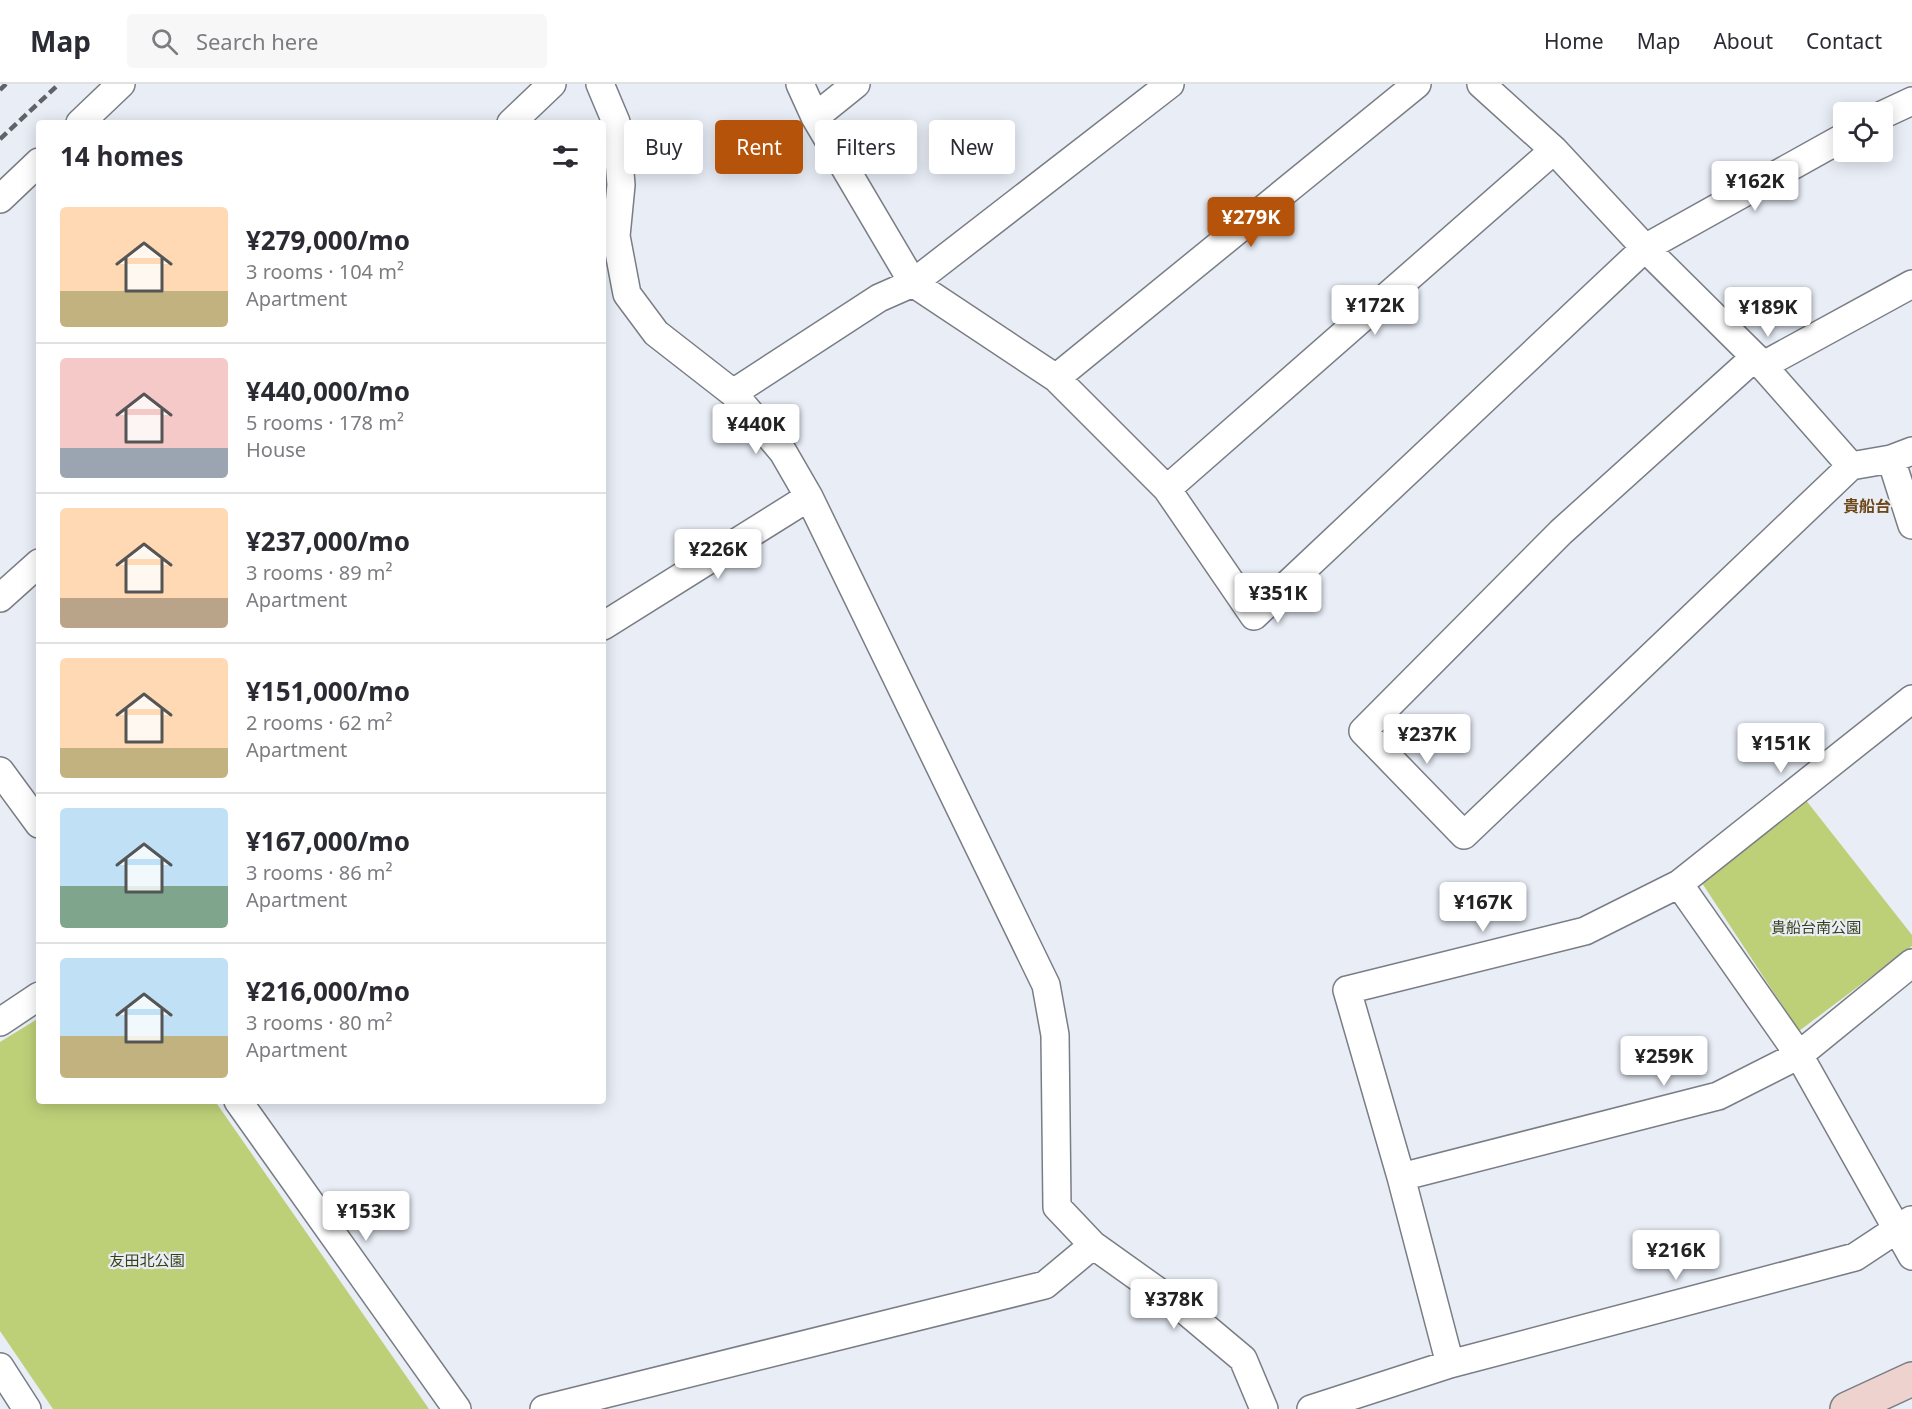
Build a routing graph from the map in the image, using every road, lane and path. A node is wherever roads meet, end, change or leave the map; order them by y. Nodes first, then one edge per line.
1 (121, 84) edge
2 (552, 84) edge
3 (600, 84) edge
4 (800, 84) edge
5 (856, 84) edge
6 (1170, 84) edge
7 (1417, 84) edge
8 (1481, 84) edge
9 (1912, 101) edge
10 (1893, 110) edge
11 (815, 117) junction
12 (83, 120) edge
13 (514, 120) edge
14 (1833, 143) edge
15 (1554, 150) junction
16 (36, 165) edge
17 (0, 199) edge
18 (1645, 248) junction
19 (913, 283) junction
20 (1912, 284) edge
21 (1758, 362) junction
22 (1056, 378) junction
23 (733, 393) junction
24 (1902, 455) edge
25 (1851, 466) junction
26 (1167, 489) junction
27 (809, 497) junction
28 (1912, 525) edge
29 (36, 566) edge
30 (0, 598) edge
31 (606, 624) edge
32 (1912, 699) edge
33 (0, 771) edge
34 (36, 820) edge
35 (1679, 884) junction
36 (1912, 963) edge
37 (36, 998) edge
38 (0, 1022) edge
39 (1799, 1054) junction
40 (240, 1104) edge
41 (1401, 1177) junction
42 (1905, 1225) edge
43 (1093, 1245) junction
44 (1912, 1256) edge
45 (1450, 1364) junction
46 (0, 1367) edge
47 (1912, 1379) edge
48 (27, 1409) edge
49 (457, 1409) edge
50 (544, 1409) edge
51 (1264, 1409) edge
52 (1311, 1409) edge
53 (1847, 1409) edge

1 - 12 street
2 - 13 street
3 - 23 street
4 - 11 street
5 - 11 street
6 - 19 street
7 - 22 street
8 - 15 street
9 - 10 street
11 - 19 street
14 - 18 street
15 - 18 street
15 - 26 street
16 - 17 street
18 - 21 street
18 - 26 street
19 - 22 street
19 - 23 street
20 - 21 street
21 - 25 street
21 - 25 street
22 - 26 street
23 - 27 street
24 - 25 street
24 - 28 street
27 - 31 street
27 - 43 street
29 - 30 street
32 - 35 street
33 - 34 street
35 - 39 street
35 - 41 street
36 - 39 street
37 - 38 street
39 - 41 street
39 - 42 street
40 - 49 street
41 - 45 street
42 - 44 street
42 - 45 street
43 - 50 street
43 - 51 street
45 - 52 street
46 - 48 street
47 - 53 street

